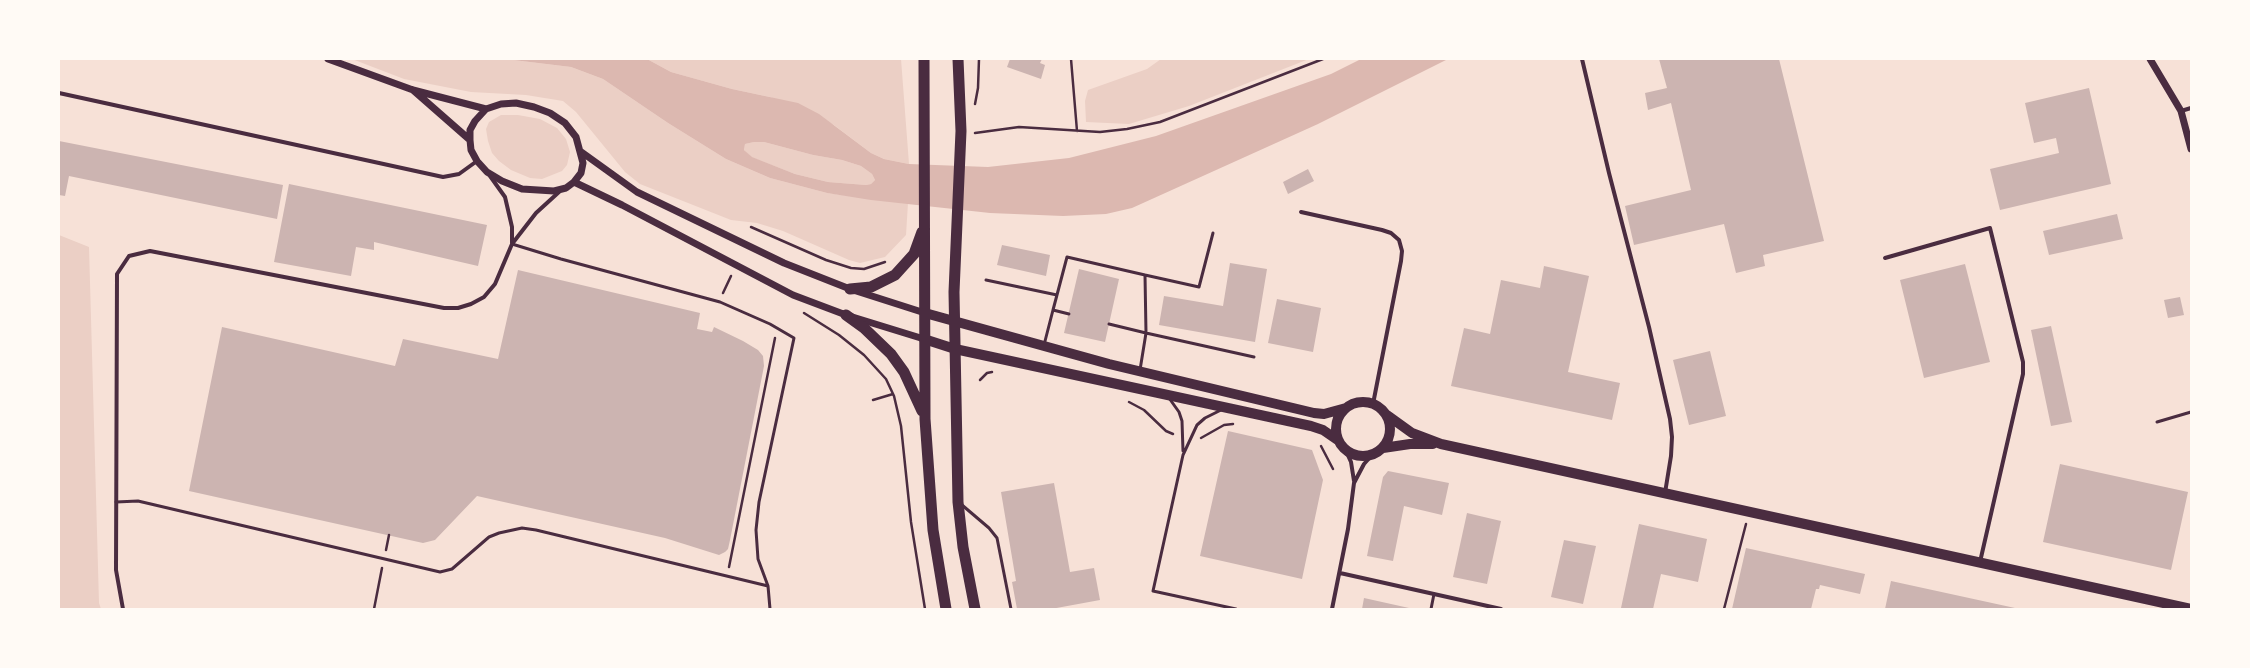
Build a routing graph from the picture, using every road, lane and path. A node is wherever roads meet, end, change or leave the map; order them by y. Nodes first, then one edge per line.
1 (328, 59) edge
2 (924, 59) edge
3 (958, 59) edge
4 (1071, 59) edge
5 (1323, 59) edge
6 (1582, 59) edge
7 (2150, 59) edge
8 (413, 90) junction
9 (59, 93) edge
10 (2191, 108) edge
11 (486, 109) junction
12 (2181, 111) junction
13 (1077, 131) junction
14 (973, 133) dead end
15 (470, 140) junction
16 (2191, 149) edge
17 (580, 151) junction
18 (477, 161) junction
19 (487, 172) junction
20 (574, 182) junction
21 (562, 189) junction
22 (1301, 212) dead end
23 (925, 222) junction
24 (751, 227) dead end
25 (1213, 233) dead end
26 (512, 244) junction
27 (1885, 258) dead end
28 (889, 260) dead end
29 (732, 272) dead end
30 (1145, 275) junction
31 (986, 280) dead end
32 (850, 289) junction
33 (1057, 295) junction
34 (720, 302) junction
35 (798, 309) dead end
36 (1053, 310) junction
37 (925, 312) junction
38 (1069, 314) dead end
39 (846, 315) junction
40 (954, 321) junction
41 (1109, 324) dead end
42 (777, 328) junction
43 (1146, 333) junction
44 (924, 339) junction
45 (1044, 345) junction
46 (955, 349) junction
47 (1254, 357) dead end
48 (1140, 372) junction
49 (987, 373) dead end
50 (980, 380) dead end
51 (1164, 393) junction
52 (893, 394) junction
53 (873, 400) dead end
54 (1373, 404) junction
55 (1229, 408) junction
56 (1346, 408) junction
57 (2191, 412) edge
58 (1387, 415) junction
59 (924, 419) junction
60 (2156, 422) dead end
61 (1339, 441) junction
62 (1440, 444) junction
63 (1383, 448) junction
64 (1346, 451) junction
65 (1183, 454) junction
66 (1372, 455) junction
67 (1354, 483) junction
68 (1665, 493) junction
69 (116, 502) junction
70 (958, 502) junction
71 (1750, 512) junction
72 (389, 535) dead end
73 (384, 559) junction
74 (1980, 562) junction
75 (1340, 573) junction
76 (727, 576) junction
77 (768, 586) junction
78 (943, 594) junction
79 (1434, 594) junction
80 (123, 609) edge
81 (374, 609) edge
82 (770, 609) edge
83 (925, 609) edge
84 (942, 609) edge
85 (946, 609) edge
86 (975, 609) edge
87 (1011, 609) edge
88 (1236, 609) edge
89 (1332, 609) edge
90 (1431, 609) edge
91 (1501, 609) edge
92 (1724, 609) edge
93 (2191, 609) edge

1 - 8 street
2 - 23 highway
3 - 40 highway
4 - 13 path
5 - 13 path
6 - 68 street
7 - 12 street
8 - 11 street
8 - 15 street
9 - 18 street
10 - 12 street
11 - 15 street
11 - 17 street
12 - 16 street
13 - 14 path
15 - 18 street
17 - 20 street
17 - 32 street
18 - 19 street
19 - 21 street
19 - 26 street
20 - 21 street
20 - 39 street
21 - 26 street
22 - 54 street
23 - 32 highway
23 - 37 highway
24 - 28 path
25 - 30 lane
26 - 34 lane
26 - 69 street
27 - 74 street
29 - 34 path
30 - 33 lane
30 - 43 lane
31 - 33 lane
32 - 37 street
33 - 36 lane
34 - 42 lane
35 - 52 path
36 - 38 lane
36 - 45 lane
37 - 40 main road
37 - 44 highway
39 - 44 street
39 - 59 highway
40 - 45 main road
40 - 46 highway
41 - 43 lane
42 - 76 path
42 - 77 lane
43 - 47 lane
43 - 48 lane
44 - 46 main road
44 - 59 highway
45 - 48 main road
46 - 51 main road
46 - 70 highway
48 - 56 main road
49 - 50 path
51 - 55 main road
51 - 65 lane
52 - 53 path
52 - 83 path
54 - 56 main road
54 - 58 main road
55 - 61 main road
55 - 65 lane
56 - 61 main road
57 - 60 lane
58 - 62 main road
58 - 63 main road
59 - 78 highway
61 - 64 main road
62 - 63 main road
62 - 68 main road
63 - 66 main road
64 - 66 main road
64 - 67 street
65 - 88 lane
66 - 67 street
67 - 75 street
68 - 71 main road
69 - 73 lane
69 - 80 street
70 - 86 highway
70 - 87 lane
71 - 74 main road
71 - 92 path
72 - 73 path
73 - 76 lane
73 - 81 path
74 - 93 main road
75 - 79 street
75 - 89 street
76 - 77 lane
77 - 82 lane
78 - 84 highway
78 - 85 highway
79 - 90 lane
79 - 91 street

